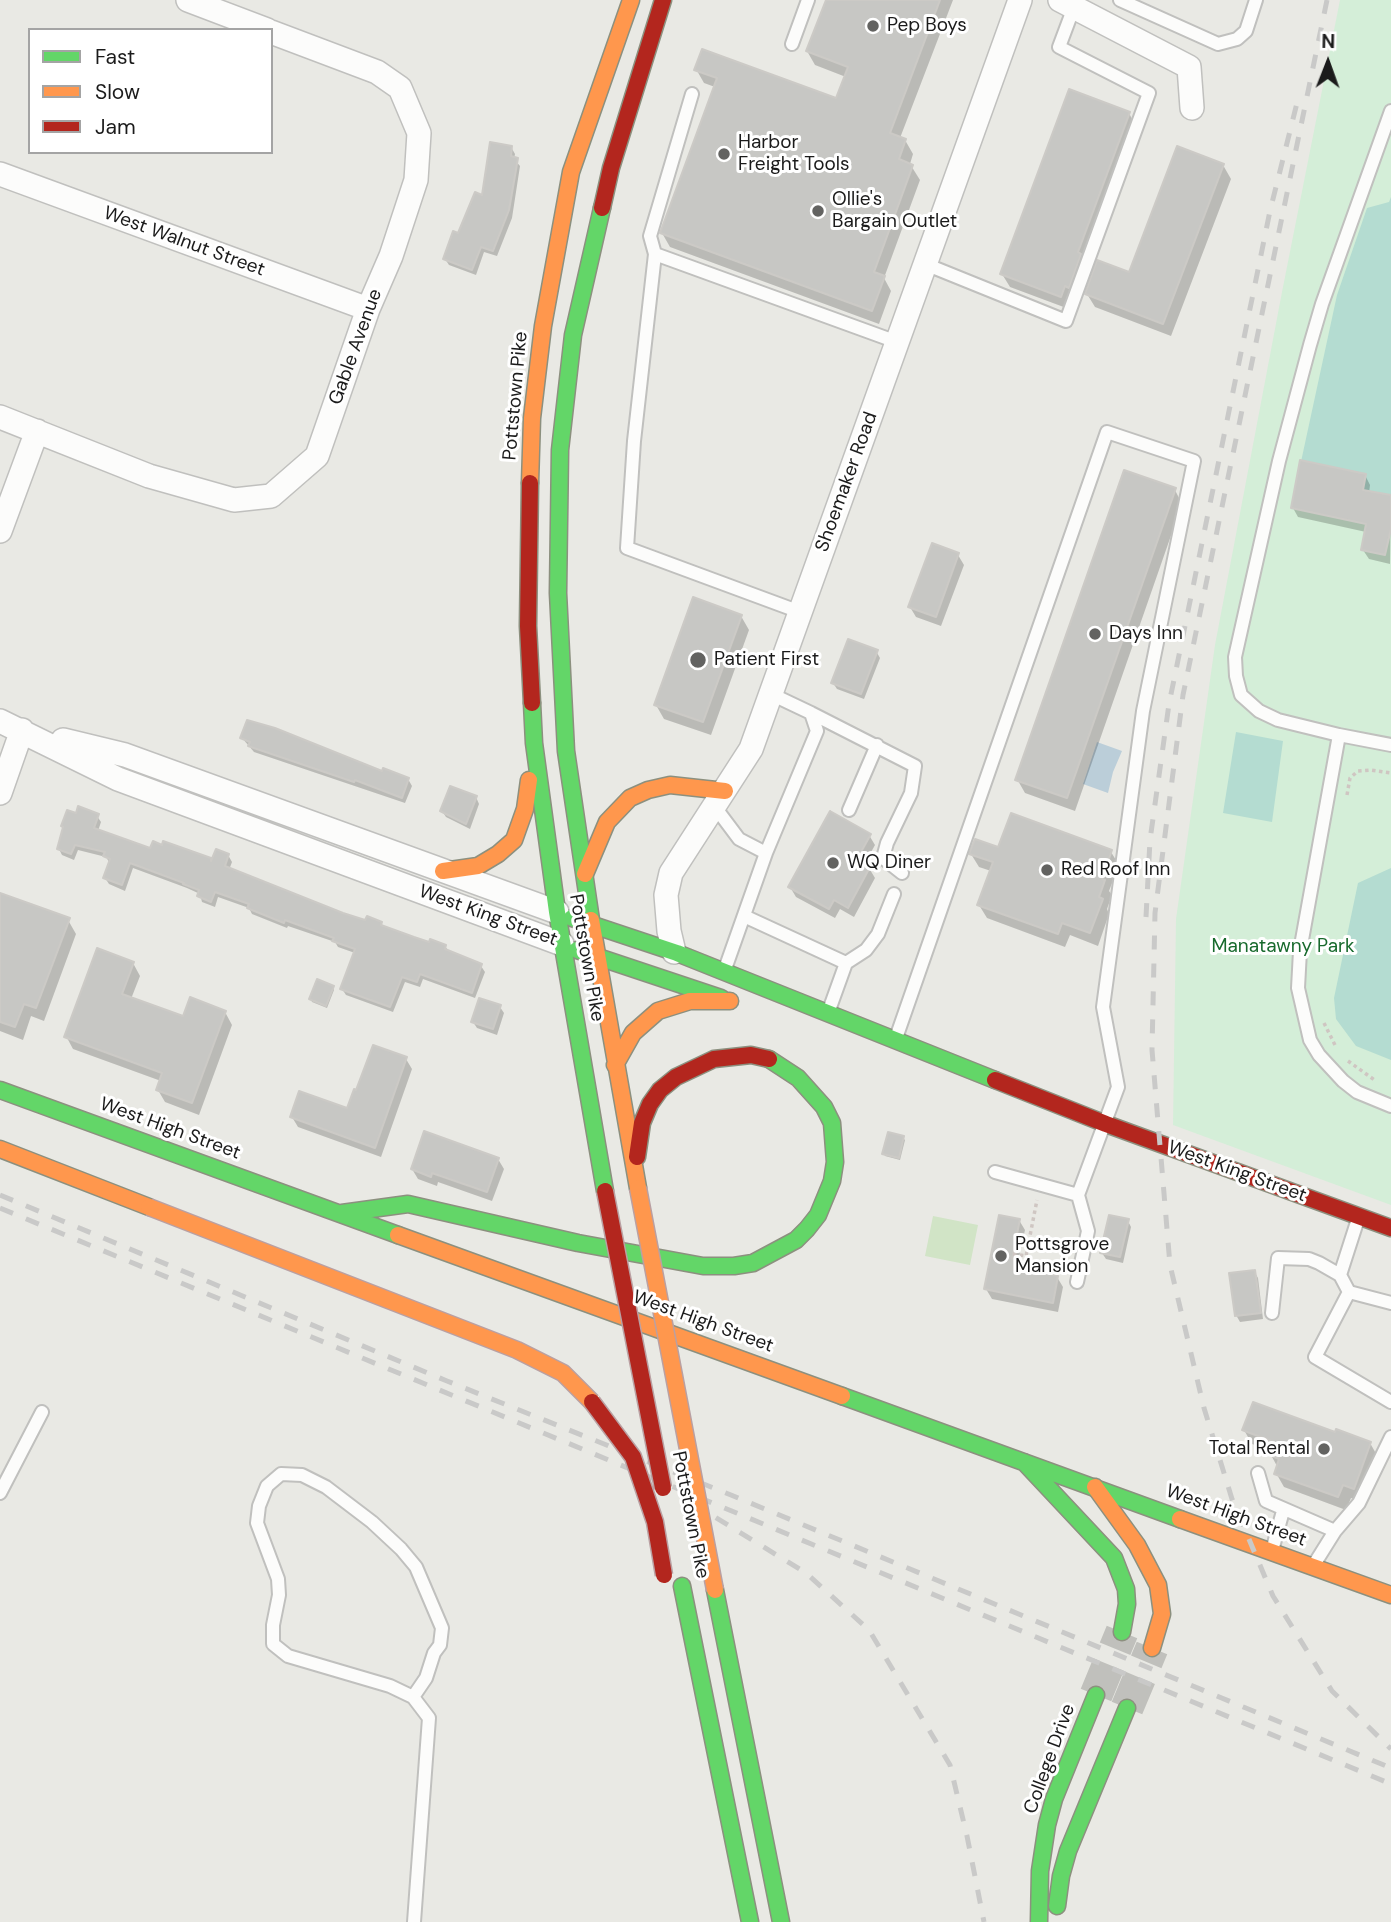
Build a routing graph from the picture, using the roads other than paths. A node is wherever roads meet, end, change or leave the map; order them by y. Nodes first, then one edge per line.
1 (188, 0) edge
2 (631, 0) edge
3 (663, 0) edge
4 (808, 0) edge
5 (1020, 0) edge
6 (1120, 0) edge
7 (1256, 0) edge
8 (1067, 4) edge
9 (261, 28) edge
10 (273, 33) edge
11 (792, 44) dead end
12 (692, 94) dead end
13 (1192, 108) dead end
14 (1391, 111) edge
15 (0, 174) edge
16 (655, 254) junction
17 (925, 264) junction
18 (368, 309) junction
19 (897, 342) junction
20 (0, 417) edge
21 (37, 430) junction
22 (0, 531) edge
23 (800, 612) junction
24 (771, 694) junction
25 (811, 713) junction
26 (0, 721) edge
27 (22, 730) junction
28 (1339, 734) junction
29 (534, 743) junction
30 (1391, 745) edge
31 (877, 746) junction
32 (0, 793) edge
33 (720, 799) junction
34 (849, 810) dead end
35 (766, 853) junction
36 (443, 871) junction
37 (902, 873) dead end
38 (584, 876) junction
39 (894, 894) dead end
40 (556, 912) junction
41 (744, 916) junction
42 (592, 925) junction
43 (562, 944) junction
44 (674, 952) junction
45 (597, 958) junction
46 (846, 963) junction
47 (724, 973) junction
48 (827, 1014) junction
49 (848, 1039) dead end
50 (895, 1040) junction
51 (615, 1065) junction
52 (0, 1090) edge
53 (1391, 1106) edge
54 (1083, 1115) junction
55 (1106, 1124) junction
56 (0, 1149) edge
57 (995, 1172) dead end
58 (637, 1183) junction
59 (1078, 1195) junction
60 (342, 1213) junction
61 (1359, 1216) junction
62 (1391, 1228) edge
63 (1340, 1275) junction
64 (1077, 1282) dead end
65 (1349, 1292) junction
66 (1391, 1303) edge
67 (1272, 1313) dead end
68 (1391, 1402) edge
69 (42, 1412) dead end
70 (1391, 1437) edge
71 (1024, 1462) junction
72 (1258, 1473) dead end
73 (1095, 1487) junction
74 (0, 1493) edge
75 (1283, 1511) junction
76 (1335, 1531) junction
77 (1272, 1551) junction
78 (1313, 1566) junction
79 (1391, 1595) edge
80 (1122, 1632) tunnel mouth
81 (1152, 1648) tunnel mouth
82 (1096, 1695) tunnel mouth
83 (413, 1698) junction
84 (706, 1703) junction
85 (1127, 1708) tunnel mouth
86 (414, 1922) edge
87 (750, 1922) edge
88 (781, 1922) edge
89 (1039, 1922) edge
90 (1055, 1922) edge

1 - 9 street, Gable Avenue
2 - 29 main road, Pottstown Pike
3 - 38 main road, Pottstown Pike
4 - 11 lane
5 - 17 street, Shoemaker Road
6 - 7 lane
8 - 13 street
8 - 17 lane
10 - 18 street, Gable Avenue
12 - 16 lane
14 - 28 lane
15 - 18 street, West Walnut Street
16 - 19 lane
16 - 23 lane
17 - 19 street, Shoemaker Road
18 - 21 street, Gable Avenue
19 - 23 street, Shoemaker Road
20 - 21 street
21 - 22 street
23 - 24 street, Shoemaker Road
24 - 25 lane
24 - 33 street, Shoemaker Road
25 - 31 lane
25 - 35 lane
26 - 27 street, West King Street
27 - 32 street
27 - 36 street, West King Street
27 - 43 street, West King Street
28 - 30 lane
28 - 53 lane
29 - 36 main road
29 - 40 main road, Pottstown Pike
31 - 34 lane
31 - 37 lane
33 - 35 lane
33 - 38 main road
33 - 44 street, Shoemaker Road
35 - 41 lane
36 - 40 street, West King Street
38 - 42 main road, Pottstown Pike
39 - 46 lane
40 - 42 main road, West King Street
40 - 43 main road, Pottstown Pike
41 - 46 lane
41 - 47 lane
42 - 44 main road, West King Street
42 - 45 main road, Pottstown Pike
43 - 45 main road, West King Street
43 - 84 main road, Pottstown Pike, bridge
44 - 47 main road, West King Street
45 - 51 main road, Pottstown Pike
45 - 51 main road, West King Street
46 - 48 lane
47 - 48 main road, West King Street
48 - 50 main road, West King Street
49 - 54 main road, West King Street
50 - 54 main road, West King Street
50 - 55 lane
51 - 58 main road, Pottstown Pike
52 - 60 main road, West High Street
54 - 55 main road, West King Street
55 - 59 lane
55 - 61 main road, West King Street
56 - 84 main road, bridge
57 - 59 lane
58 - 60 main road
58 - 88 main road, Pottstown Pike, bridge
59 - 64 lane
60 - 71 main road, West High Street
61 - 62 main road, West King Street
61 - 63 lane
63 - 65 lane
63 - 67 lane
65 - 66 lane
65 - 68 lane
69 - 74 lane
70 - 76 lane
71 - 73 main road, West High Street
71 - 80 main road
72 - 75 lane
73 - 77 main road, West High Street
73 - 81 main road
75 - 76 lane
75 - 77 lane
76 - 78 lane
77 - 78 main road, West High Street
78 - 79 main road, West High Street
82 - 89 main road, College Drive
83 - 83 lane
83 - 86 lane
84 - 87 main road, Pottstown Pike
85 - 90 main road

